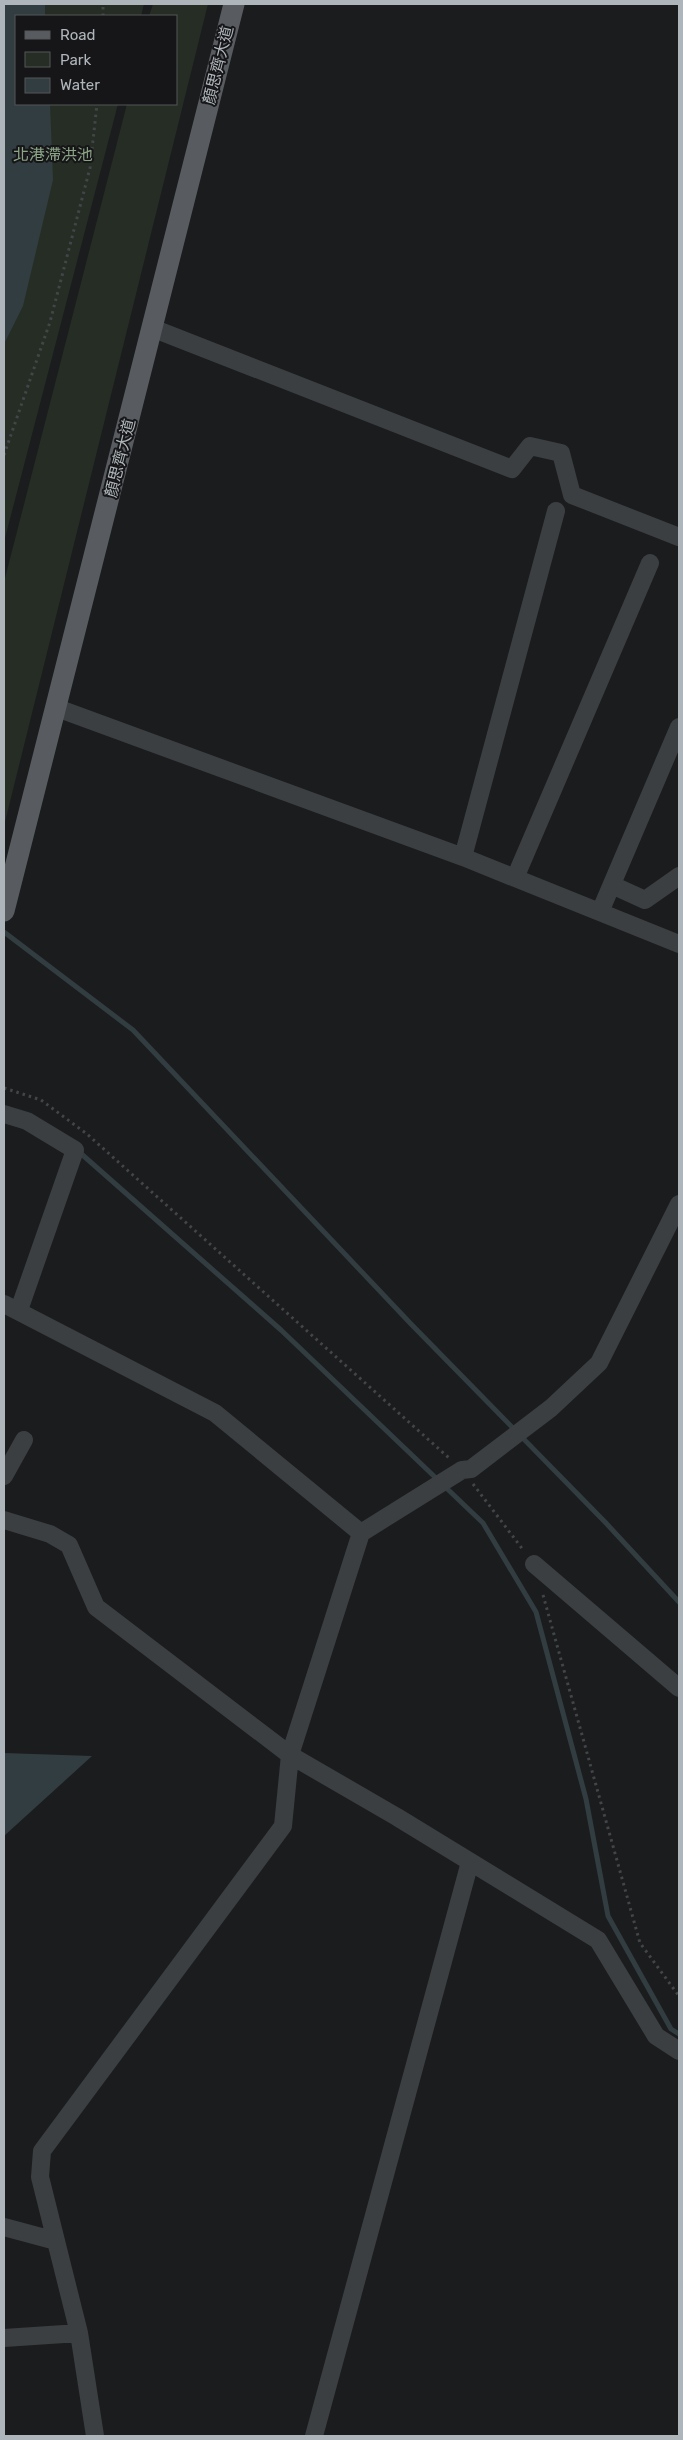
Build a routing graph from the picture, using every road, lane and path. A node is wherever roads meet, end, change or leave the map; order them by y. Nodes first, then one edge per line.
1 (234, 4) edge
2 (97, 105) edge
3 (152, 328) junction
4 (4, 455) edge
5 (556, 511) dead end
6 (679, 537) edge
7 (650, 563) dead end
8 (57, 708) junction
9 (677, 737) edge
10 (463, 857) junction
11 (679, 876) edge
12 (515, 878) junction
13 (612, 884) junction
14 (4, 911) edge
15 (600, 912) junction
16 (679, 944) edge
17 (4, 1114) edge
18 (679, 1204) edge
19 (11, 1307) edge
20 (24, 1440) dead end
21 (4, 1476) edge
22 (4, 1520) edge
23 (361, 1533) junction
24 (534, 1564) dead end
25 (679, 1688) edge
26 (290, 1755) junction
27 (470, 1862) junction
28 (679, 2050) edge
29 (4, 2226) edge
30 (56, 2241) junction
31 (79, 2333) junction
32 (4, 2338) edge
33 (95, 2436) edge
34 (314, 2436) edge

1 - 3 main road, 顏思齊大道
2 - 4 path
3 - 6 street
3 - 8 main road, 顏思齊大道
5 - 10 street
7 - 12 street
8 - 10 street
8 - 14 main road, 顏思齊大道
9 - 13 street
10 - 12 street
11 - 13 street
12 - 15 street
13 - 15 street
15 - 16 street
17 - 19 street
18 - 23 street
19 - 23 street
20 - 21 street
22 - 26 street
23 - 26 street
24 - 25 street
26 - 27 street
26 - 30 street
27 - 28 street
27 - 34 street
29 - 30 street
30 - 31 street
31 - 32 street
31 - 33 street

